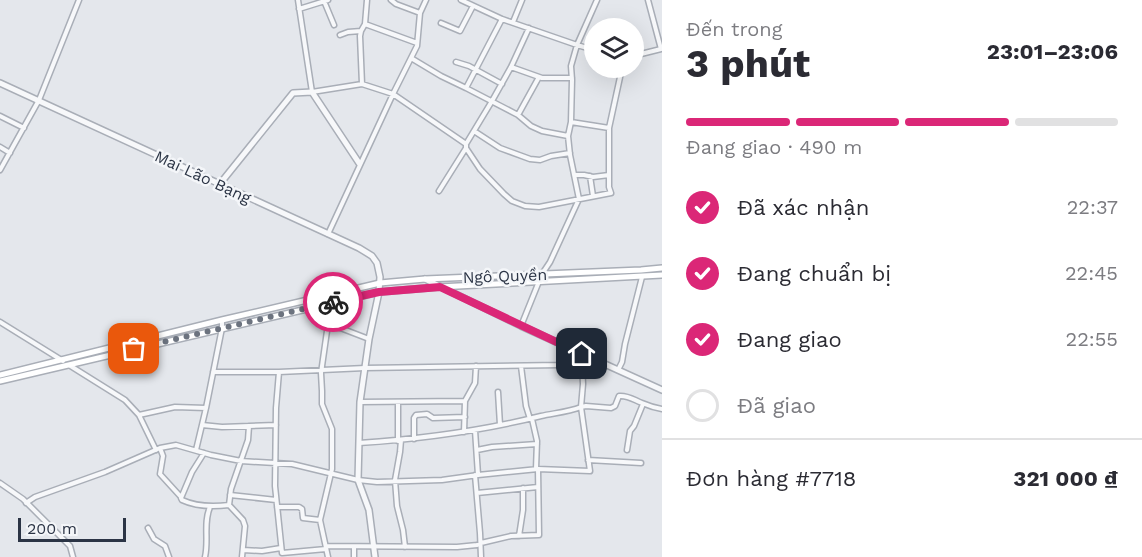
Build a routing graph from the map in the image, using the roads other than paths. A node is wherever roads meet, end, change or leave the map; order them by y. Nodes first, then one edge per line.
1 (79, 0) edge
2 (298, 0) edge
3 (367, 0) edge
4 (392, 0) edge
5 (426, 0) edge
6 (461, 0) edge
7 (522, 0) edge
8 (597, 0) edge
9 (648, 0) edge
10 (326, 1) edge
11 (472, 6) junction
12 (299, 9) junction
13 (420, 13) junction
14 (502, 19) junction
15 (513, 22) junction
16 (441, 23) dead end
17 (365, 24) junction
18 (334, 25) dead end
19 (529, 28) junction
20 (361, 31) junction
21 (340, 35) dead end
22 (417, 43) junction
23 (577, 45) junction
24 (584, 47) edge
25 (662, 49) edge
26 (644, 53) edge
27 (411, 58) junction
28 (456, 62) dead end
29 (511, 67) junction
30 (474, 70) junction
31 (539, 77) junction
32 (572, 78) junction
33 (620, 78) edge
34 (0, 84) edge
35 (362, 84) junction
36 (502, 84) junction
37 (466, 88) junction
38 (312, 92) junction
39 (393, 94) junction
40 (39, 100) junction
41 (492, 101) junction
42 (518, 115) junction
43 (0, 116) edge
44 (571, 122) junction
45 (24, 128) junction
46 (609, 128) junction
47 (474, 131) junction
48 (568, 136) junction
49 (466, 146) junction
50 (0, 147) edge
51 (10, 153) junction
52 (570, 153) junction
53 (359, 163) junction
54 (0, 170) edge
55 (574, 175) junction
56 (609, 175) junction
57 (590, 176) junction
58 (219, 185) junction
59 (439, 191) dead end
60 (593, 196) junction
61 (579, 199) junction
62 (328, 234) junction
63 (662, 268) edge
64 (662, 275) edge
65 (642, 277) junction
66 (541, 278) junction
67 (425, 279) junction
68 (380, 283) junction
69 (440, 287) junction
70 (379, 292) junction
71 (319, 312) dead end
72 (222, 320) junction
73 (0, 322) edge
74 (328, 324) junction
75 (521, 326) junction
76 (222, 328) junction
77 (369, 339) junction
78 (62, 360) junction
79 (602, 363) junction
80 (582, 364) junction
81 (69, 365) junction
82 (476, 366) junction
83 (521, 366) junction
84 (365, 368) junction
85 (322, 370) junction
86 (618, 370) junction
87 (213, 372) junction
88 (279, 372) junction
89 (0, 375) edge
90 (0, 381) edge
91 (662, 390) edge
92 (498, 392) dead end
93 (465, 401) junction
94 (360, 402) junction
95 (398, 402) junction
96 (644, 404) junction
97 (581, 407) junction
98 (206, 408) junction
99 (662, 409) edge
100 (139, 416) junction
101 (465, 417) junction
102 (531, 419) junction
103 (202, 424) junction
104 (276, 425) junction
105 (500, 425) junction
106 (249, 426) junction
107 (475, 430) junction
108 (464, 432) junction
109 (414, 439) junction
110 (399, 441) junction
111 (359, 443) junction
112 (537, 444) junction
113 (158, 449) junction
114 (196, 450) junction
115 (477, 450) junction
116 (627, 450) dead end
117 (204, 453) junction
118 (588, 460) junction
119 (241, 461) junction
120 (641, 463) dead end
121 (276, 464) junction
122 (537, 469) junction
123 (332, 473) junction
124 (477, 475) junction
125 (358, 480) junction
126 (395, 482) junction
127 (0, 483) edge
128 (538, 487) junction
129 (523, 488) junction
130 (477, 493) junction
131 (230, 495) junction
132 (182, 497) junction
133 (276, 500) junction
134 (26, 503) junction
135 (229, 506) junction
136 (210, 507) junction
137 (277, 507) junction
138 (320, 520) junction
139 (148, 528) dead end
140 (519, 536) junction
141 (481, 543) junction
142 (354, 547) junction
143 (375, 547) junction
144 (405, 547) junction
145 (326, 548) junction
146 (243, 550) junction
147 (282, 553) edge
148 (73, 557) edge
149 (169, 557) edge
150 (205, 557) edge
151 (242, 557) edge
152 (328, 557) edge
153 (354, 557) edge
154 (375, 557) edge
155 (481, 557) edge

1 - 40 street
2 - 12 street
3 - 17 street
4 - 13 street
5 - 13 street
6 - 11 street
7 - 15 street
8 - 23 street
9 - 25 street
10 - 12 street
10 - 18 street
11 - 14 street
11 - 16 street
12 - 38 street
13 - 22 street
14 - 15 street
14 - 30 street
15 - 19 street
17 - 20 street
17 - 22 street
19 - 23 street
19 - 29 street
20 - 21 street
20 - 35 street
22 - 27 street
23 - 24 street
23 - 32 street
25 - 26 street
27 - 37 street
27 - 39 street
28 - 30 street
29 - 31 street
29 - 36 street
30 - 36 street
30 - 37 street
31 - 32 street
31 - 42 street
32 - 44 street
33 - 46 street
34 - 40 street, Mai Lão Bạng
35 - 38 street
35 - 39 street
36 - 41 street
37 - 41 street
38 - 53 street
38 - 58 street
39 - 49 street
39 - 53 street
40 - 45 street
40 - 58 street, Mai Lão Bạng
41 - 42 street
41 - 47 street
42 - 48 street
43 - 45 street
44 - 46 street
44 - 48 street
45 - 51 street
46 - 56 street
47 - 49 street
47 - 52 street
48 - 52 street
49 - 59 street
49 - 61 street
50 - 51 street
51 - 54 street
52 - 55 street
53 - 62 street
55 - 57 street
55 - 61 street
56 - 57 street
56 - 60 street
57 - 60 street
58 - 62 street, Mai Lão Bạng
60 - 61 street
61 - 66 street
62 - 68 street, Mai Lão Bạng
63 - 66 main road, Ngô Quyền
64 - 65 main road, Ngô Quyền
65 - 66 main road, Ngô Quyền
65 - 86 street
66 - 67 main road, Ngô Quyền
66 - 69 main road, Ngô Quyền
66 - 75 street
67 - 68 main road, Ngô Quyền
67 - 69 street
68 - 70 street, Mai Lão Bạng
68 - 72 main road, Ngô Quyền
69 - 70 main road, Ngô Quyền
69 - 75 street
70 - 76 main road, Ngô Quyền
70 - 77 street, Mai Lão Bạng
71 - 74 street
72 - 76 street
72 - 78 main road, Ngô Quyền
73 - 78 street
74 - 77 street
74 - 85 street
75 - 79 street
76 - 81 main road, Ngô Quyền
76 - 87 street
77 - 84 street, Mai Lão Bạng
78 - 81 street
78 - 89 main road, Ngô Quyền
79 - 80 street
79 - 86 street
80 - 83 street
80 - 97 street
81 - 90 main road, Ngô Quyền
81 - 100 street
82 - 83 street
82 - 84 street
82 - 93 street
83 - 102 street
84 - 85 street
84 - 94 street, Mai Lão Bạng
85 - 88 street
85 - 123 street
86 - 91 street
87 - 88 street
87 - 98 street
88 - 104 street
92 - 105 street
93 - 95 street
93 - 101 street
94 - 95 street
94 - 111 street, Mai Lão Bạng
95 - 110 street
96 - 97 street
96 - 99 street
96 - 116 street
97 - 102 street
97 - 118 street
98 - 100 street
98 - 103 street
100 - 113 street
101 - 108 street
101 - 109 street
102 - 105 street
102 - 112 street
103 - 106 street
103 - 114 street
104 - 106 street
104 - 121 street
105 - 107 street
106 - 119 street
107 - 108 street
107 - 115 street
108 - 109 street
109 - 110 street
110 - 111 street
110 - 126 street
111 - 125 street, Mai Lão Bạng
112 - 115 street
112 - 122 street
113 - 114 street
113 - 132 street
113 - 134 street
114 - 117 street
115 - 124 street
117 - 119 street
117 - 132 street
118 - 120 street
118 - 122 street
119 - 121 street
119 - 131 street
121 - 123 street
121 - 133 street
122 - 124 street
122 - 128 street
123 - 125 street
123 - 138 street
124 - 126 street
124 - 130 street
125 - 126 street
125 - 143 street
126 - 144 street
127 - 134 street
128 - 129 street
128 - 140 street
129 - 130 street
129 - 140 street
130 - 141 street
131 - 133 street
131 - 135 street
132 - 136 street
133 - 137 street
134 - 148 street
135 - 136 street
135 - 146 street
136 - 150 street
137 - 138 street
137 - 147 street
138 - 145 street
139 - 149 street
140 - 141 street
141 - 144 street
141 - 155 street
142 - 143 street
142 - 145 street
142 - 153 street
143 - 144 street
143 - 154 street
145 - 147 street
145 - 152 street
146 - 147 street
146 - 151 street

